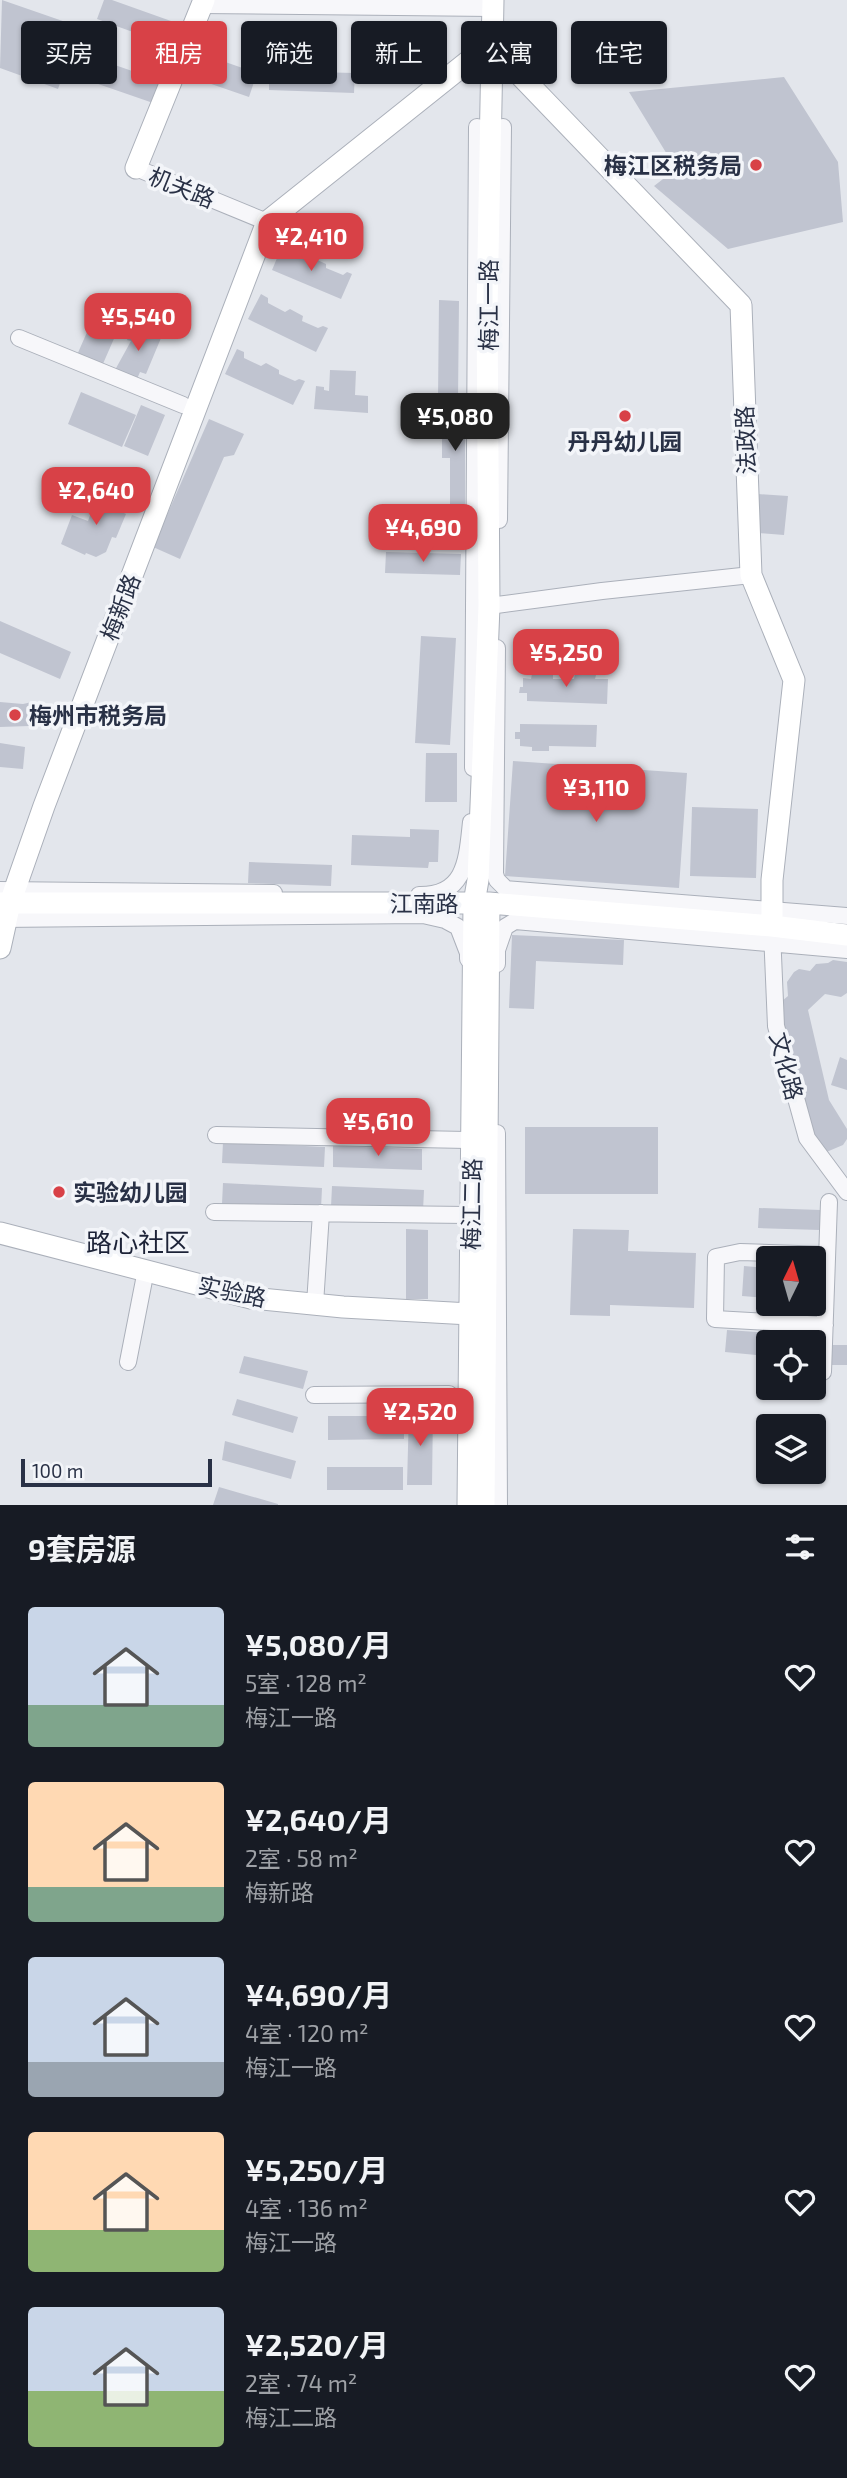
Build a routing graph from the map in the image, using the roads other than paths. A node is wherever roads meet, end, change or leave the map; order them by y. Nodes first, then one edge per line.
1 (202, 3) edge
2 (493, 4) edge
3 (461, 67) edge
4 (490, 84) edge
5 (528, 84) edge
6 (477, 127) dead end
7 (503, 127) dead end
8 (136, 168) joint
9 (267, 222) junction
10 (19, 338) dead end
11 (183, 404) dead end
12 (751, 575) junction
13 (493, 606) junction
14 (482, 903) junction
15 (2, 904) edge
16 (847, 916) edge
17 (772, 926) junction
18 (847, 935) edge
19 (0, 948) edge
20 (847, 950) edge
21 (216, 1135) dead end
22 (467, 1140) dead end
23 (847, 1192) edge
24 (829, 1202) dead end
25 (214, 1212) dead end
26 (321, 1213) junction
27 (467, 1215) dead end
28 (0, 1233) edge
29 (827, 1255) junction
30 (146, 1270) junction
31 (315, 1304) junction
32 (470, 1314) junction
33 (825, 1325) junction
34 (825, 1330) edge
35 (128, 1362) dead end
36 (449, 1394) dead end
37 (314, 1395) dead end
38 (459, 1505) edge
39 (468, 1505) edge
40 (484, 1505) edge
41 (499, 1505) edge

1 - 2 street
1 - 8 main road
3 - 9 main road
4 - 13 main road, 梅江一路
5 - 12 main road, 法政路
6 - 15 street
7 - 13 street
8 - 9 street, 机关路
9 - 15 main road, 梅新路
10 - 11 street
12 - 13 street
12 - 17 main road, 法政路
13 - 14 main road, 梅江一路
13 - 17 street
14 - 15 main road, 江南路
14 - 17 main road, 江南路
14 - 32 main road, 梅江二路
14 - 40 main road, 梅江二路
15 - 19 main road, 梅新路
15 - 38 street
16 - 17 street
17 - 18 main road, 江南路
17 - 20 street
17 - 23 street, 文化路
17 - 41 street
21 - 22 street
24 - 29 street
25 - 26 street
26 - 27 street
26 - 31 street
28 - 30 main road, 实验路
29 - 33 street
29 - 33 street
30 - 31 main road, 实验路
30 - 35 street
31 - 32 main road, 实验路
32 - 39 main road, 梅江二路
33 - 34 street
36 - 37 street

